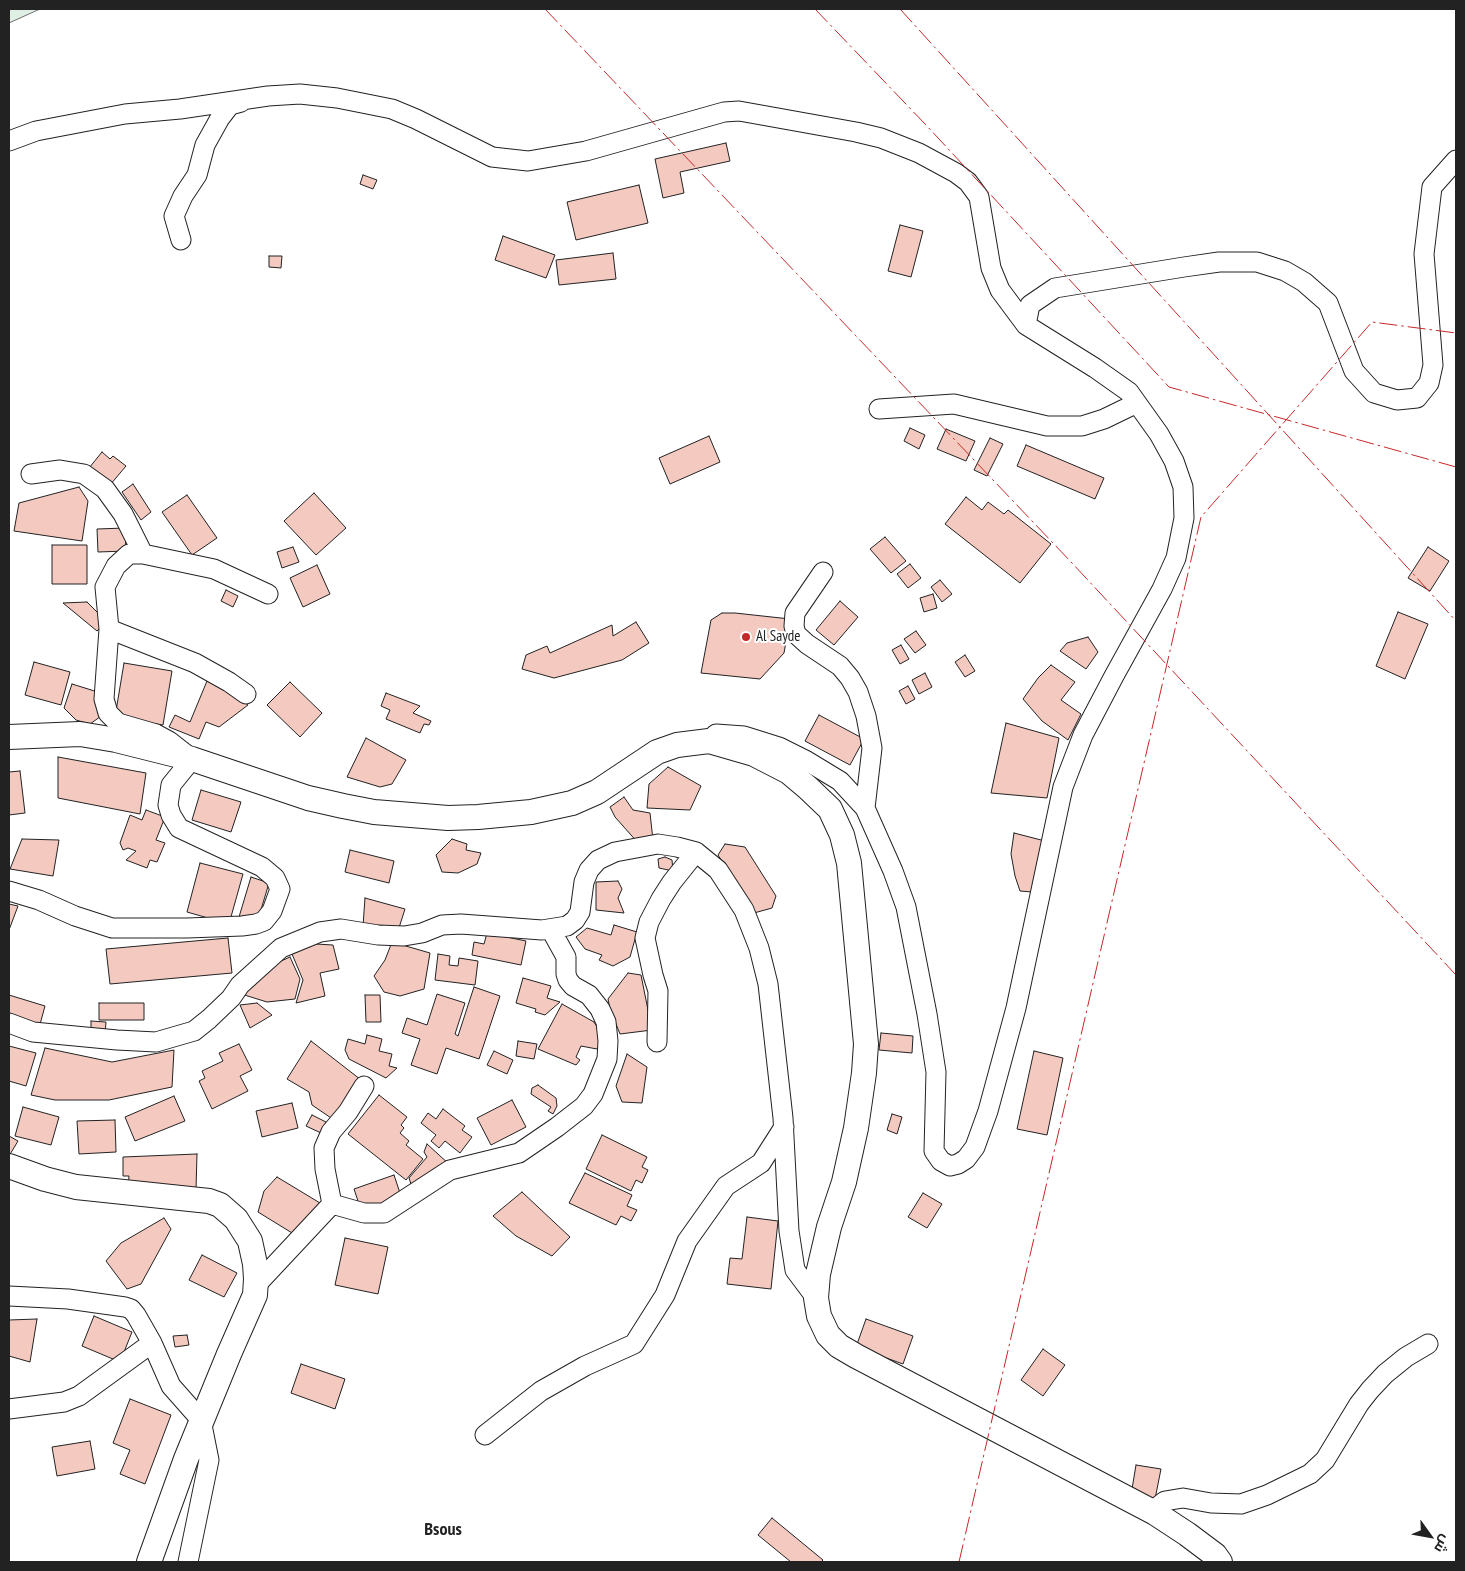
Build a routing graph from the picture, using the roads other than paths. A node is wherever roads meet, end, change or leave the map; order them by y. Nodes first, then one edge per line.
1 (252, 99) junction
2 (9, 141) edge
3 (1456, 160) edge
4 (181, 240) dead end
5 (1026, 325) junction
6 (1137, 403) junction
7 (879, 409) dead end
8 (31, 474) dead end
9 (143, 554) junction
10 (823, 572) dead end
11 (268, 594) dead end
12 (109, 629) junction
13 (246, 694) dead end
14 (9, 737) edge
15 (709, 741) junction
16 (192, 759) junction
17 (865, 808) junction
18 (696, 852) junction
19 (9, 891) edge
20 (552, 930) junction
21 (9, 1023) edge
22 (657, 1042) dead end
23 (364, 1086) dead end
24 (784, 1127) junction
25 (10, 1167) edge
26 (332, 1204) junction
27 (255, 1295) junction
28 (9, 1296) edge
29 (816, 1298) junction
30 (152, 1343) junction
31 (1428, 1344) dead end
32 (9, 1409) edge
33 (201, 1420) junction
34 (485, 1435) dead end
35 (1155, 1513) junction
36 (149, 1562) edge
37 (188, 1562) edge
38 (1220, 1562) edge

1 - 2 street
1 - 4 street
1 - 5 street
3 - 5 street
5 - 6 street
6 - 7 street
6 - 17 street
8 - 9 street
9 - 11 street
9 - 12 street
10 - 17 street
12 - 13 street
12 - 16 street
14 - 16 main road
15 - 16 main road
15 - 17 street
15 - 29 main road
16 - 19 street
18 - 20 street
18 - 22 street
18 - 24 street
20 - 21 street
20 - 26 street
23 - 26 street
24 - 29 street
24 - 34 street
25 - 27 main road
26 - 27 street
27 - 33 main road
28 - 30 street
29 - 35 main road
30 - 32 street
30 - 33 street
31 - 35 street
33 - 36 main road
33 - 37 street
35 - 38 main road

